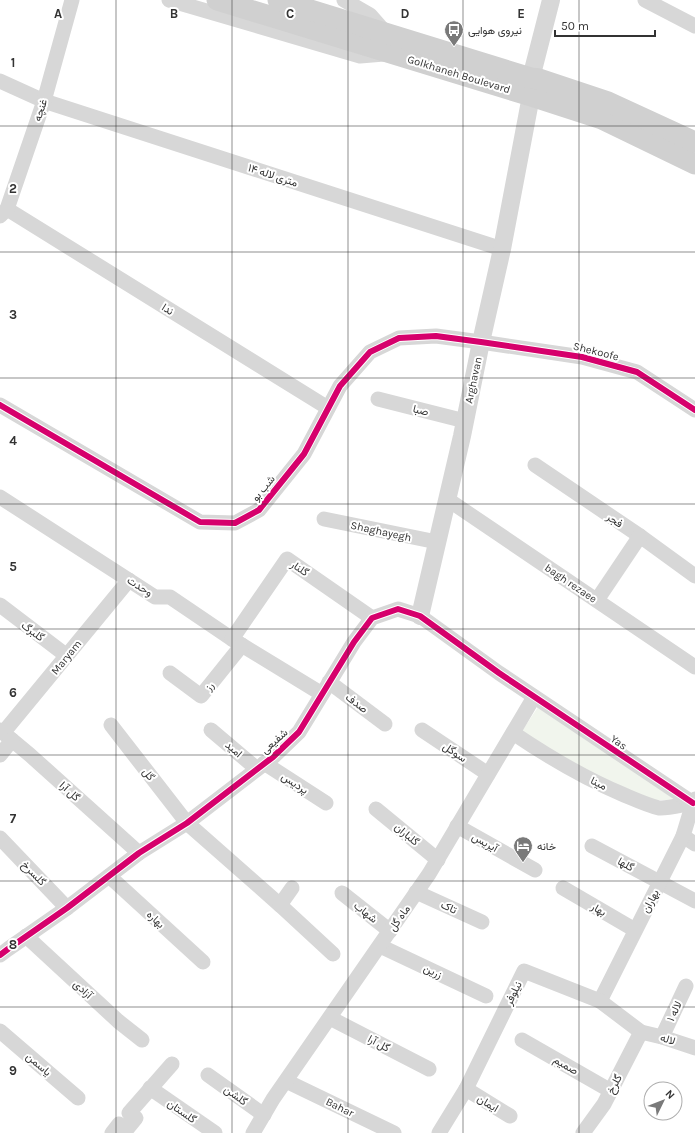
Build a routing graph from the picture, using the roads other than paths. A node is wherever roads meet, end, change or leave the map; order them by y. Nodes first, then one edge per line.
1 (72, 0) edge
2 (169, 0) edge
3 (217, 0) edge
4 (278, 0) edge
5 (344, 0) edge
6 (552, 0) edge
7 (560, 0) edge
8 (645, 0) edge
9 (695, 26) edge
10 (385, 32) junction
11 (390, 53) junction
12 (0, 81) edge
13 (534, 84) junction
14 (44, 101) junction
15 (694, 158) edge
16 (4, 213) edge
17 (502, 250) junction
18 (481, 342) junction
19 (378, 399) dead end
20 (0, 405) edge
21 (328, 408) junction
22 (695, 410) edge
23 (465, 421) junction
24 (535, 465) dead end
25 (0, 497) edge
26 (447, 499) junction
27 (324, 519) dead end
28 (640, 536) junction
29 (437, 542) junction
30 (695, 576) edge
31 (129, 580) junction
32 (597, 600) junction
33 (0, 605) edge
34 (420, 616) junction
35 (372, 618) junction
36 (237, 642) junction
37 (67, 656) junction
38 (695, 667) edge
39 (170, 673) dead end
40 (326, 688) junction
41 (534, 696) junction
42 (385, 724) dead end
43 (111, 725) dead end
44 (211, 730) dead end
45 (422, 730) dead end
46 (513, 733) junction
47 (5, 735) edge
48 (0, 754) edge
49 (261, 766) junction
50 (488, 774) junction
51 (694, 801) edge
52 (326, 803) dead end
53 (376, 809) dead end
54 (187, 823) junction
55 (457, 826) junction
56 (0, 838) edge
57 (689, 840) edge
58 (592, 846) dead end
59 (139, 853) junction
60 (438, 860) junction
61 (535, 870) dead end
62 (109, 876) junction
63 (660, 882) junction
64 (292, 888) dead end
65 (563, 888) dead end
66 (416, 892) junction
67 (342, 893) dead end
68 (695, 901) edge
69 (280, 905) junction
70 (67, 908) junction
71 (482, 922) dead end
72 (635, 930) junction
73 (390, 931) junction
74 (26, 936) junction
75 (380, 946) junction
76 (0, 954) edge
77 (333, 954) dead end
78 (203, 962) dead end
79 (686, 986) dead end
80 (486, 996) dead end
81 (600, 1002) junction
82 (330, 1018) junction
83 (0, 1031) edge
84 (641, 1032) junction
85 (662, 1037) junction
86 (142, 1040) dead end
87 (522, 1040) dead end
88 (695, 1048) edge
89 (172, 1064) dead end
90 (429, 1069) dead end
91 (208, 1075) dead end
92 (286, 1081) junction
93 (150, 1088) junction
94 (466, 1089) junction
95 (611, 1090) junction
96 (78, 1098) dead end
97 (264, 1115) junction
98 (510, 1116) dead end
99 (377, 1129) edge
100 (112, 1133) edge
101 (215, 1133) edge
102 (253, 1133) edge
103 (394, 1133) edge
104 (439, 1133) edge
105 (583, 1133) edge

1 - 14 street, غنچه
2 - 11 street
3 - 11 main road, Golkhaneh Boulevard
4 - 10 main road, Golkhaneh Boulevard
5 - 10 street
6 - 13 street
7 - 13 street
8 - 9 street
10 - 13 main road, Golkhaneh Boulevard
11 - 13 main road, Golkhaneh Boulevard
12 - 14 street, ۱۴ متری لاله
13 - 15 main road, Golkhaneh Boulevard
13 - 17 street, Arghavan
14 - 16 street, غنچه
14 - 17 street, ۱۴ متری لاله
16 - 21 street, ندا
17 - 18 street, Arghavan
18 - 21 street, شب بو
18 - 22 street, Shekoofe
18 - 23 street, Arghavan
19 - 23 street, صبا
20 - 21 street, شب بو
23 - 26 street, Arghavan
24 - 28 street, فجر
25 - 31 street, وحدت
26 - 29 street, Arghavan
26 - 32 street, bagh rezaee
27 - 29 street, Shaghayegh
28 - 30 street, فجر
28 - 32 street
29 - 34 street, Arghavan
31 - 36 street, وحدت
31 - 37 street, Maryam
32 - 38 street, bagh rezaee
33 - 37 street, گلبرگ
34 - 35 street
34 - 41 street
35 - 36 street, گلنار
35 - 40 street, شفیعی
36 - 39 street, رز
36 - 40 street, وحدت
37 - 47 street, Maryam
40 - 42 street, صدف
40 - 49 street, شفیعی
41 - 46 street, ماه گل
41 - 51 street, Yas
43 - 54 street, گل
44 - 49 street, امید
45 - 50 street, سوگل
46 - 50 street, ماه گل
46 - 51 street, مینا
47 - 48 street, Maryam
47 - 59 street, گل آرا
49 - 52 street, پردیس
49 - 54 street, شفیعی
50 - 55 street, ماه گل
51 - 57 street, بهاران
53 - 60 street, گلباران
54 - 59 street, شفیعی
54 - 69 street
55 - 60 street, ماه گل
55 - 61 street, آیریس
56 - 70 street, گلسرخ
57 - 63 street, بهاران
58 - 63 street, گلها
59 - 62 street, شفیعی
60 - 66 street, ماه گل
62 - 70 street, شفیعی
62 - 78 street, بهاره
63 - 68 street, گلها
63 - 72 street, بهاران
64 - 69 street
65 - 72 street, بهار
66 - 71 street, تاک
66 - 73 street, ماه گل
67 - 73 street, شهاب
69 - 77 street
70 - 74 street, شفیعی
72 - 81 street, بهاران
73 - 75 street, ماه گل
74 - 76 street, شفیعی
74 - 86 street, آزادی
75 - 80 street, زرین
75 - 82 street, ماه گل
79 - 85 street, لاله ۱
81 - 84 street, نیلوفر
81 - 94 street, نیلوفر
82 - 90 street, گل آرا
82 - 92 street, ماه گل
83 - 96 street, یاسمن
84 - 85 street, لاله
84 - 95 street, گلرخ
85 - 88 street, لاله
87 - 95 street, صمیم
89 - 93 street
91 - 97 street, گلشن
92 - 97 street, ماه گل
92 - 99 street, Bahar
93 - 100 street
93 - 101 street, گلستان
94 - 98 street, ایمان
94 - 104 street, نیلوفر
95 - 105 street, گلرخ
97 - 102 street, ماه گل
99 - 103 street, Bahar

